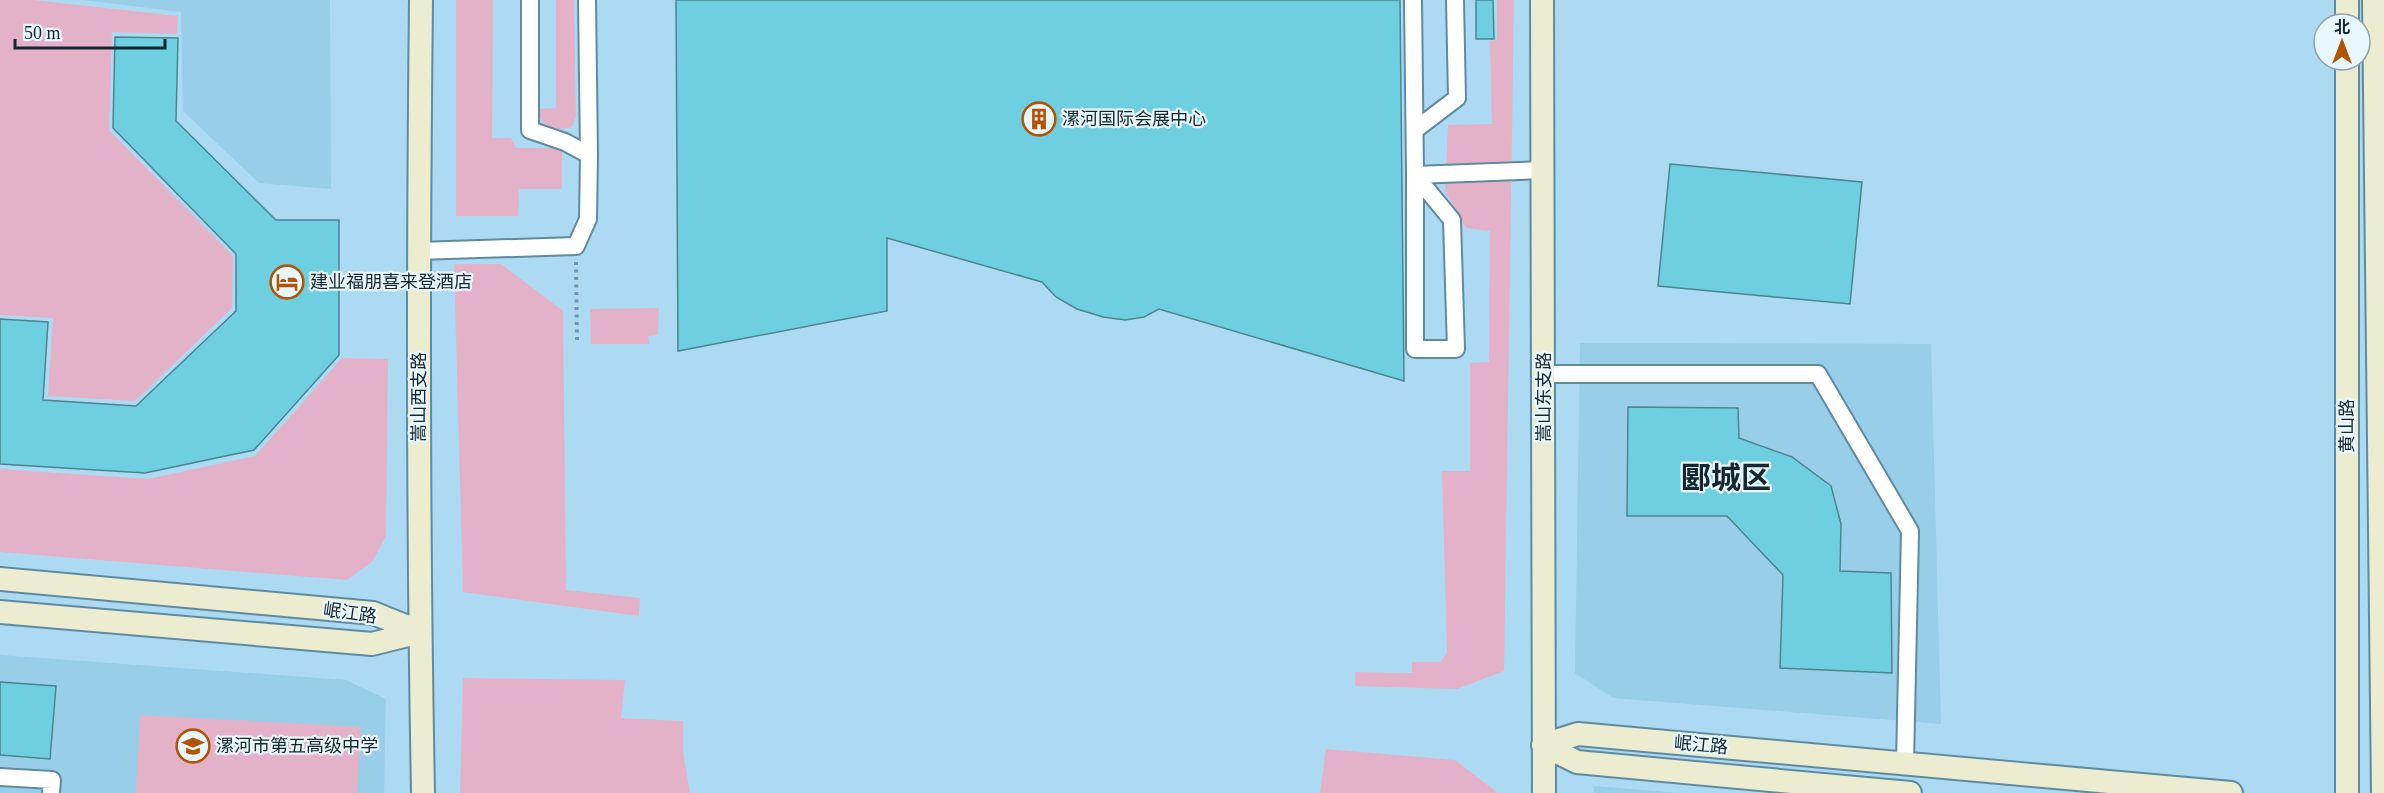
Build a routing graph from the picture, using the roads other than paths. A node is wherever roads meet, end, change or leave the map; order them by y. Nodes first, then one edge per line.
1 (421, 0) edge
2 (530, 0) edge
3 (587, 0) edge
4 (1413, 0) edge
5 (1455, 0) edge
6 (1542, 0) edge
7 (2374, 0) edge
8 (2347, 72) edge
9 (1415, 130) junction
10 (589, 155) junction
11 (1544, 170) junction
12 (1415, 175) junction
13 (418, 251) junction
14 (1544, 374) junction
15 (0, 579) edge
16 (0, 612) edge
17 (420, 632) junction
18 (1543, 745) junction
19 (1905, 763) junction
20 (0, 777) edge
21 (51, 793) edge
22 (423, 793) edge
23 (1544, 793) edge
24 (1910, 793) edge
25 (2231, 793) edge
26 (2347, 793) edge
27 (2383, 793) edge

1 - 13 street, 嵩山西支路
2 - 10 street
3 - 10 street
4 - 9 street
5 - 9 street
6 - 11 street, 嵩山东支路
7 - 27 street, 黄山路
8 - 26 street, 黄山路
9 - 12 street
10 - 13 street
11 - 12 street
11 - 14 street, 嵩山东支路
12 - 12 street
13 - 17 street, 嵩山西支路
14 - 18 street, 嵩山东支路
14 - 19 street
15 - 17 street, 岷江路
16 - 17 street, 岷江路
17 - 22 street, 嵩山西支路
18 - 19 street, 岷江路
18 - 23 street, 嵩山东支路
18 - 24 street, 岷江路
19 - 25 street, 岷江路
20 - 21 street

